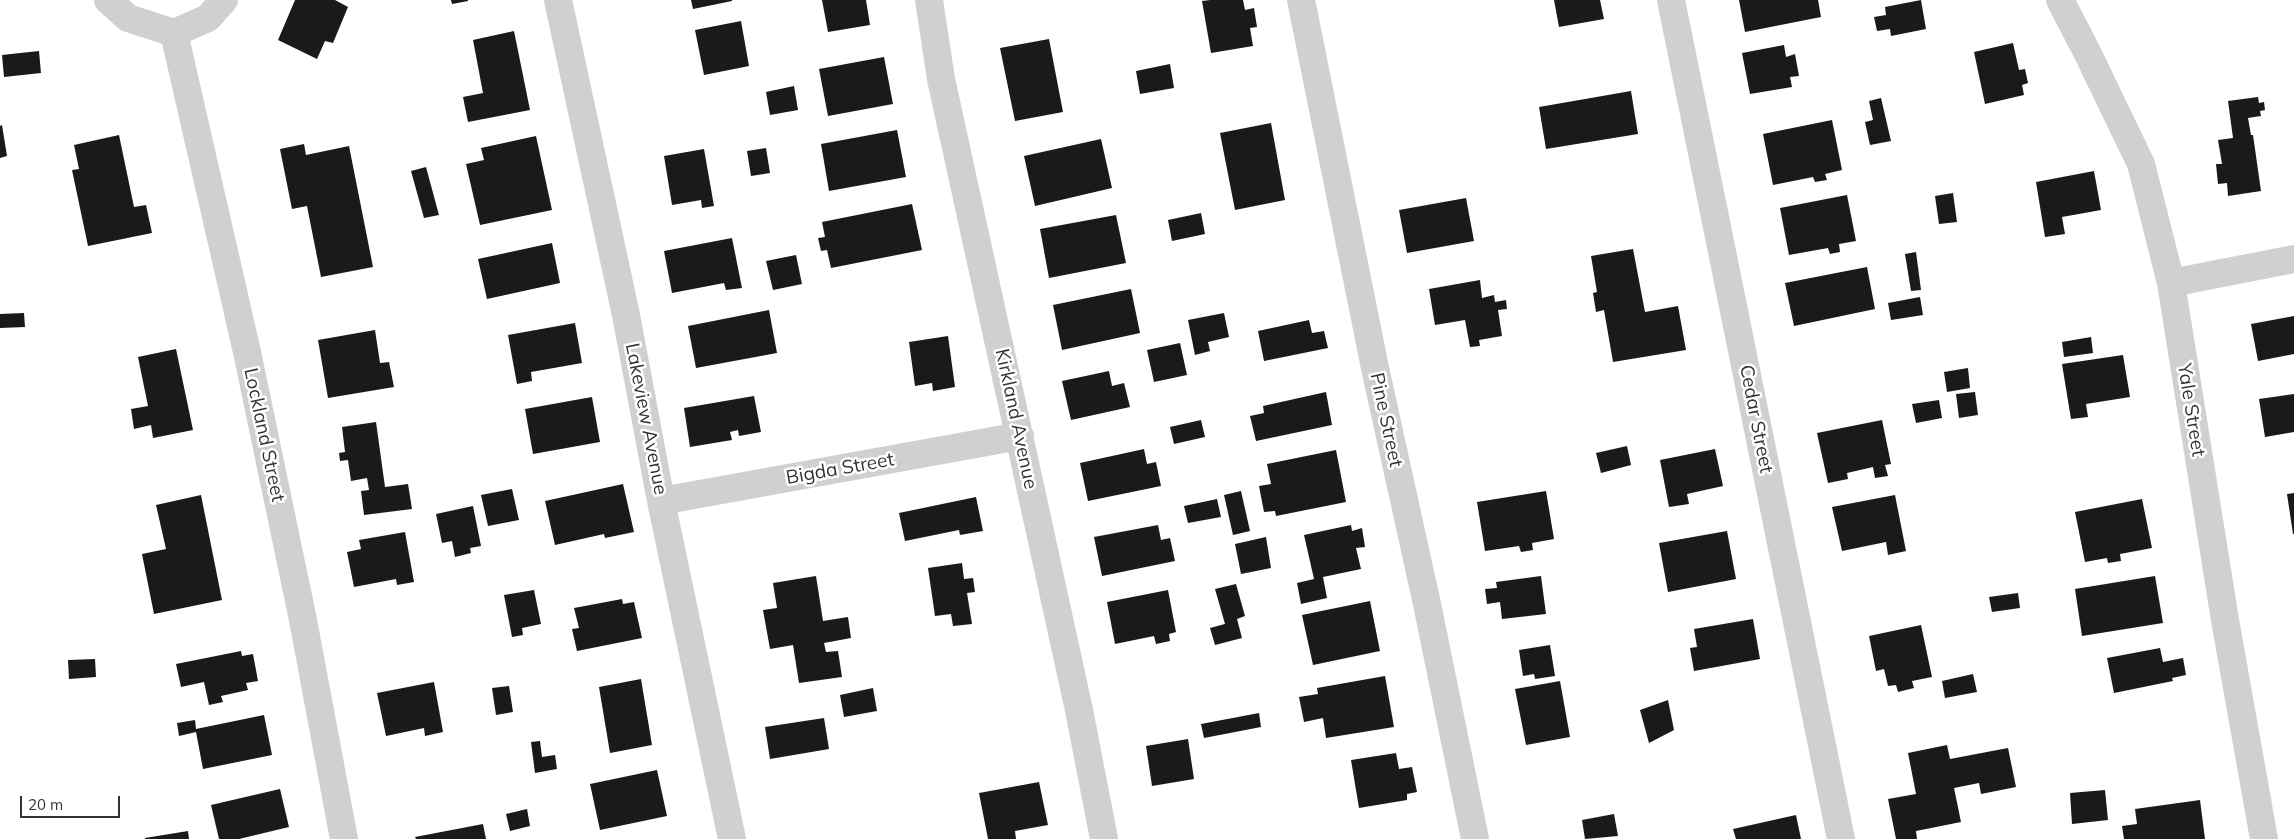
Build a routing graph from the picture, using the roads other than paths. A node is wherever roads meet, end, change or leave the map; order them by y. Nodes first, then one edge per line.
1 (108, 0) edge
2 (224, 0) edge
3 (558, 0) edge
4 (929, 0) edge
5 (1301, 0) edge
6 (1671, 0) edge
7 (2060, 0) edge
8 (174, 33) junction
9 (2294, 259) edge
10 (2171, 283) junction
11 (1020, 436) junction
12 (661, 501) junction
13 (344, 839) edge
14 (732, 839) edge
15 (1104, 839) edge
16 (1475, 839) edge
17 (1841, 839) edge
18 (2264, 839) edge

1 - 8 street
2 - 8 street
3 - 12 street, Lakeview Avenue
4 - 11 street, Kirkland Avenue
5 - 16 street, Pine Street
6 - 17 street, Cedar Street
7 - 10 street, Yale Street
8 - 13 street, Lockland Street
9 - 10 street
10 - 18 street, Yale Street
11 - 12 street, Bigda Street
11 - 15 street, Kirkland Avenue
12 - 14 street, Lakeview Avenue

